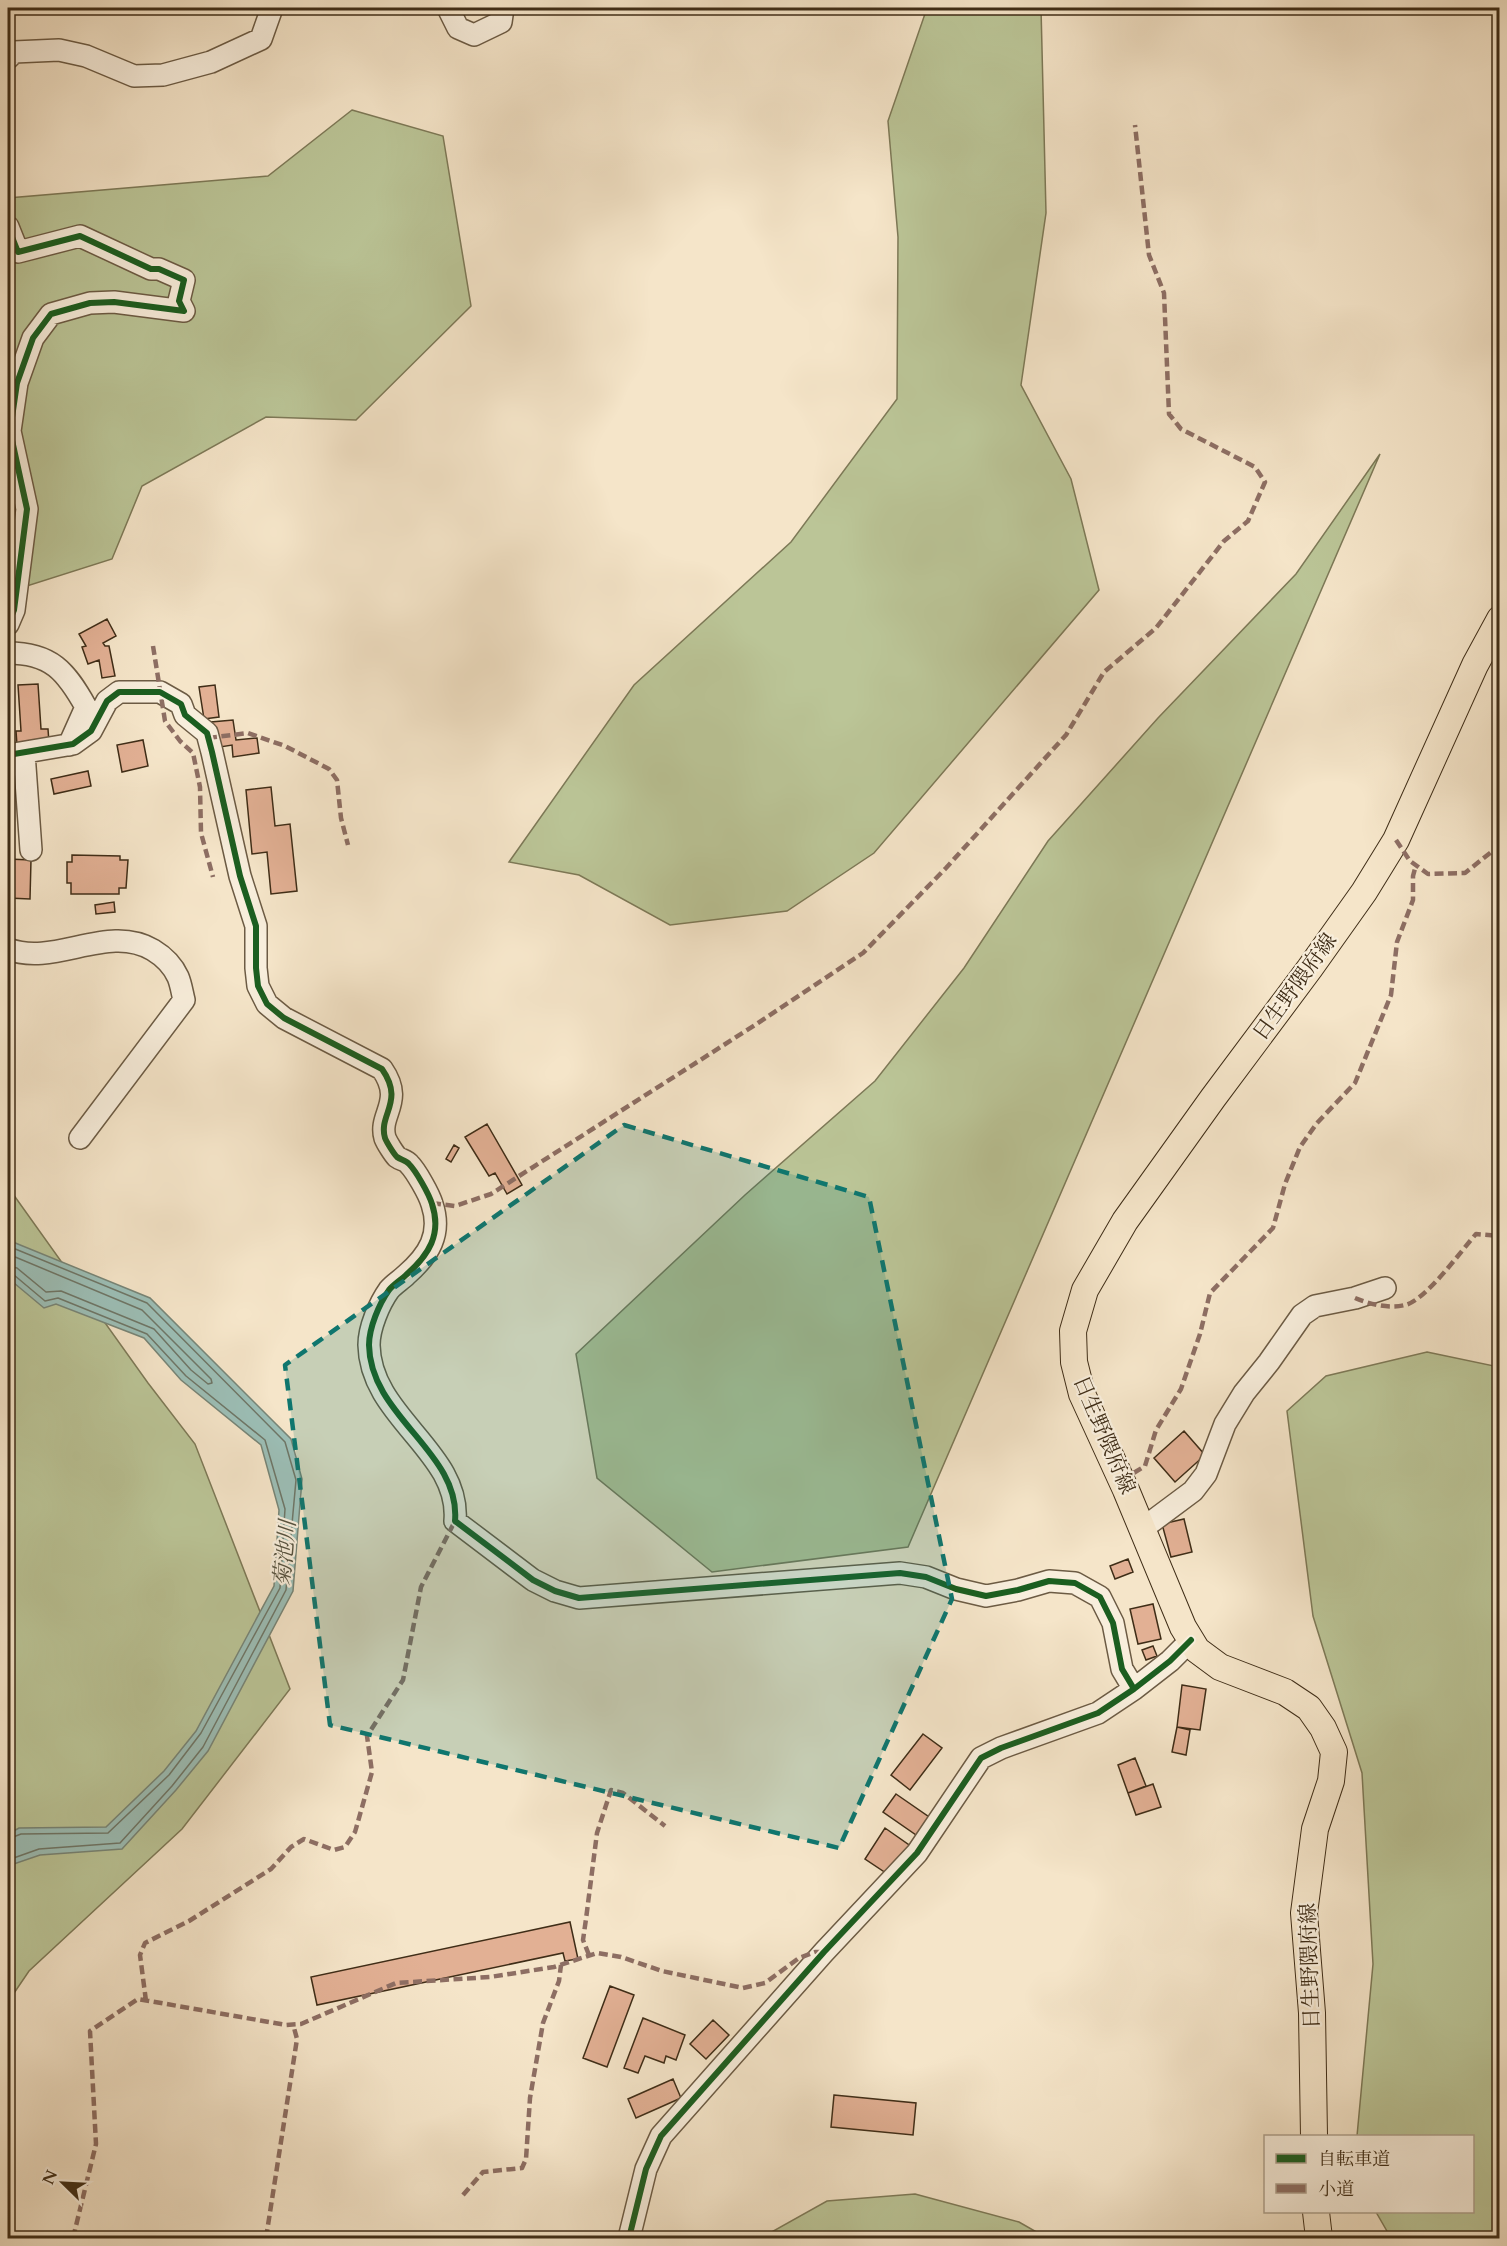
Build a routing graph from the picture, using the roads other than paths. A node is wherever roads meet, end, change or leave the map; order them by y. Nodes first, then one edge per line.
1 (272, 8) edge
2 (448, 8) edge
3 (503, 8) edge
4 (8, 58) edge
5 (8, 227) edge
6 (1500, 619) edge
7 (8, 624) edge
8 (8, 653) edge
9 (69, 745) junction
10 (16, 754) edge
11 (31, 850) dead end
12 (8, 949) edge
13 (80, 1138) dead end
14 (1385, 1288) dead end
15 (1142, 1529) junction
16 (1191, 1640) junction
17 (1134, 1689) junction
18 (1314, 2135) edge
19 (1316, 2213) edge
20 (629, 2238) edge
21 (1319, 2238) edge

1 - 4 street
2 - 3 street
5 - 7 street
6 - 15 main road, 日生野隈府線
8 - 9 street
9 - 10 street
9 - 17 street
10 - 11 street
12 - 13 street
14 - 15 street
15 - 16 main road, 日生野隈府線
16 - 17 street
16 - 18 main road, 日生野隈府線
17 - 20 street
19 - 21 main road

